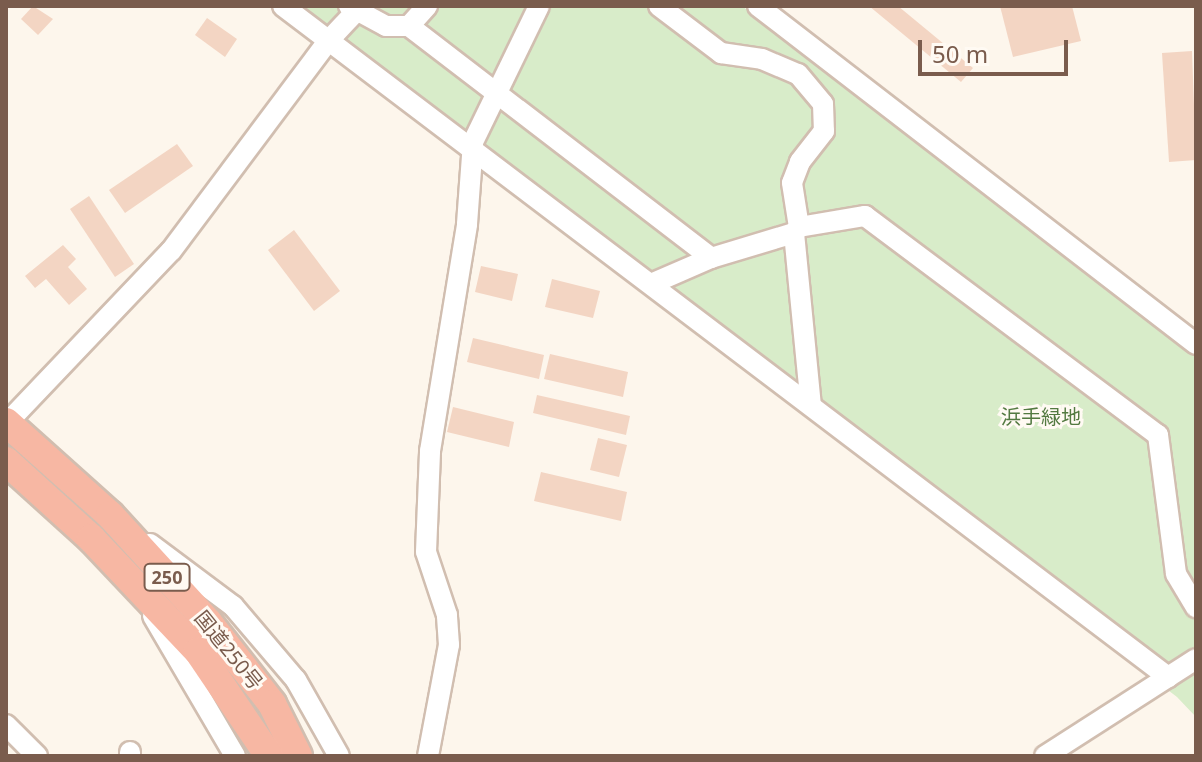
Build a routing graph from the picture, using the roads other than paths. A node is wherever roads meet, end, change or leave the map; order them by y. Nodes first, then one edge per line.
1 (283, 6) edge
2 (427, 6) edge
3 (539, 6) edge
4 (659, 6) edge
5 (758, 6) edge
6 (355, 8) edge
7 (409, 26) junction
8 (328, 41) junction
9 (500, 93) junction
10 (472, 150) junction
11 (797, 230) junction
12 (711, 258) junction
13 (651, 284) junction
14 (1196, 344) edge
15 (811, 405) junction
16 (6, 423) edge
17 (6, 461) edge
18 (110, 515) junction
19 (135, 585) junction
20 (1196, 607) edge
21 (1196, 659) edge
22 (1168, 677) junction
23 (6, 725) edge
24 (6, 749) edge
25 (33, 754) edge
26 (235, 756) edge
27 (269, 756) edge
28 (298, 756) edge
29 (339, 756) edge
30 (428, 756) edge
31 (1045, 756) edge

1 - 8 street
2 - 7 street
3 - 9 street
4 - 11 street
5 - 14 street
6 - 7 street
6 - 8 street
7 - 9 street
8 - 10 street
8 - 16 street
9 - 10 street
9 - 12 street
10 - 13 street
10 - 30 street
11 - 12 street
11 - 15 street
11 - 20 street
12 - 13 street
13 - 15 street
15 - 22 street
16 - 18 highway, 国道250号 / 250
17 - 19 highway, 国道250号 / 250
18 - 28 highway, 国道250号 / 250
18 - 29 street
19 - 26 street
19 - 27 highway, 国道250号 / 250
21 - 22 street
22 - 31 street
23 - 25 street
24 - 25 street

